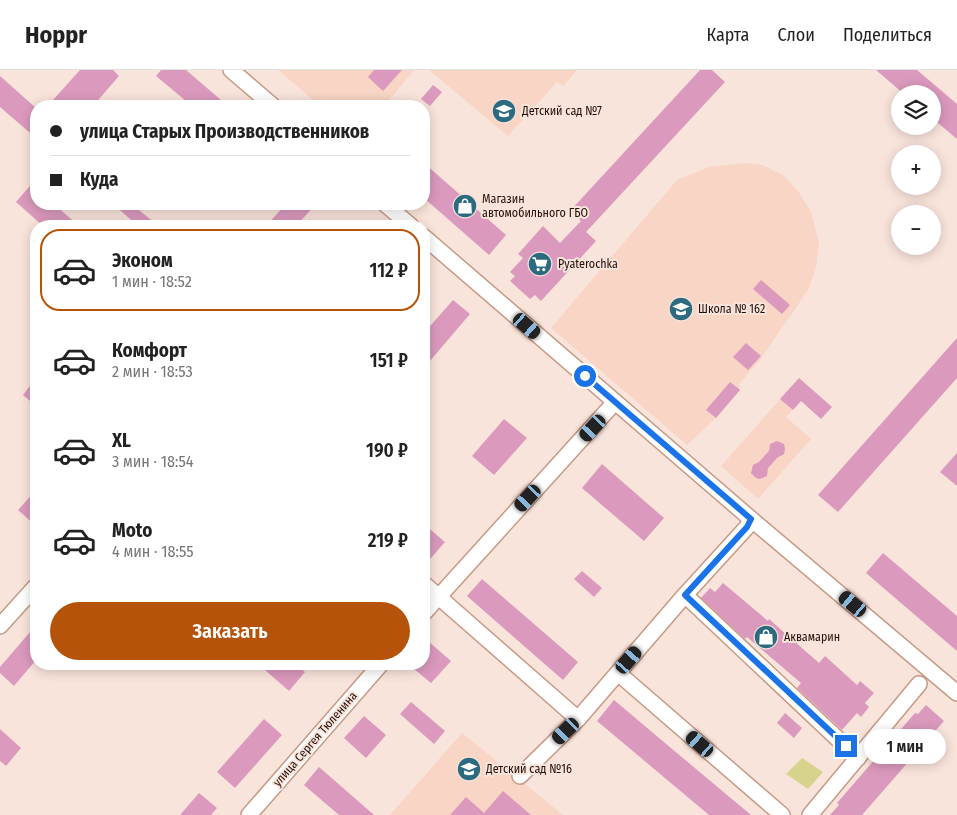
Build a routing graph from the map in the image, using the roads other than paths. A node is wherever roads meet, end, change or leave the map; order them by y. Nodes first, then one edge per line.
1 (231, 70) edge
2 (266, 100) edge
3 (393, 210) edge
4 (404, 220) edge
5 (430, 242) edge
6 (615, 402) junction
7 (751, 519) junction
8 (430, 589) edge
9 (30, 593) edge
10 (685, 595) junction
11 (438, 596) junction
12 (430, 606) edge
13 (0, 626) edge
14 (375, 670) edge
15 (618, 673) junction
16 (919, 684) dead end
17 (957, 693) edge
18 (578, 719) junction
19 (858, 758) junction
20 (520, 776) dead end
21 (249, 815) edge
22 (782, 815) edge
23 (810, 815) edge

1 - 2 street
3 - 4 street
5 - 6 street
6 - 7 street
6 - 11 street
7 - 10 street
7 - 17 street
8 - 11 street
9 - 13 street
10 - 15 street
10 - 19 street
11 - 12 street
11 - 18 street
14 - 21 street, улица Сергея Тюленина
15 - 18 street
15 - 22 street
16 - 19 street
18 - 20 street
19 - 23 street

